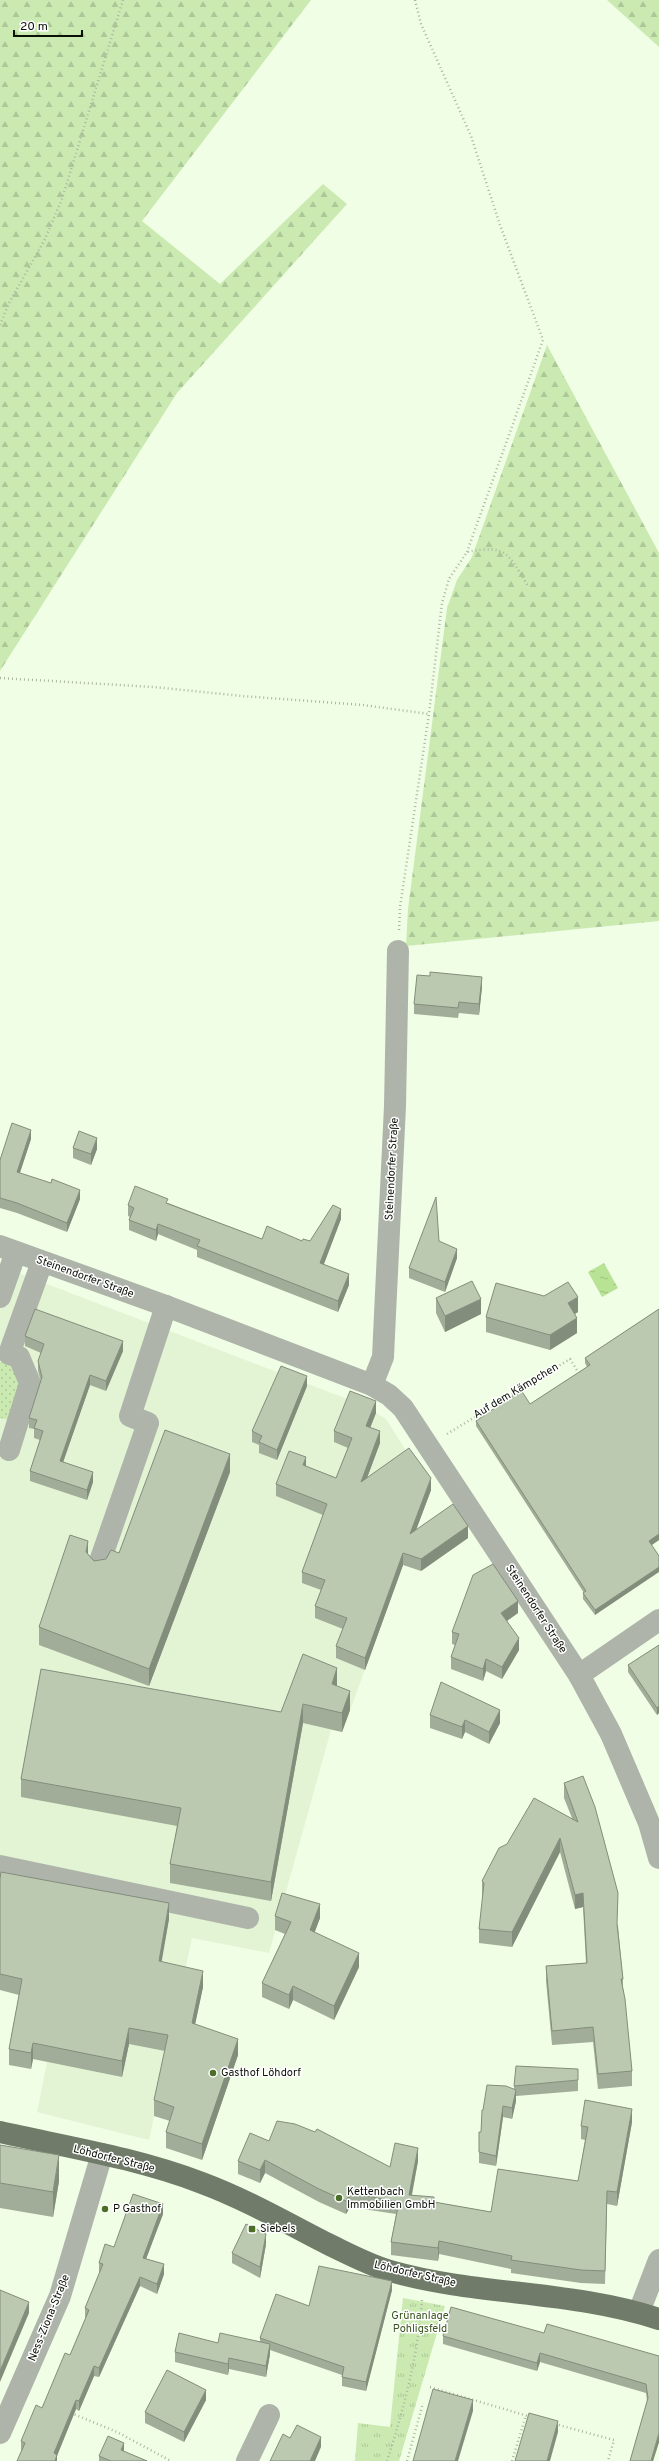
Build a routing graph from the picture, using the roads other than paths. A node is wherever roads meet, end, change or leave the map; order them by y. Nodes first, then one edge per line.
1 (398, 951) road end
2 (8, 1249) edge
3 (42, 1262) junction
4 (0, 1297) edge
5 (166, 1306) junction
6 (372, 1386) junction
7 (9, 1450) dead end
8 (98, 1567) edge
9 (659, 1620) edge
10 (579, 1675) junction
11 (654, 1822) edge
12 (659, 1858) edge
13 (0, 1866) edge
14 (248, 1918) dead end
15 (0, 2132) edge
16 (102, 2154) junction
17 (659, 2260) edge
18 (649, 2315) edge
19 (270, 2415) dead end
20 (0, 2433) edge
21 (247, 2461) edge

1 - 6 street, Steinendorfer Straße
2 - 3 street, Steinendorfer Straße
2 - 4 street
3 - 5 street, Steinendorfer Straße
3 - 7 street
5 - 6 street, Steinendorfer Straße
5 - 8 street
6 - 10 street, Steinendorfer Straße
9 - 10 street
10 - 11 street, Steinendorfer Straße
11 - 12 street, Steinendorfer Straße
13 - 14 street
15 - 16 main road, Löhdorfer Straße
16 - 18 main road, Löhdorfer Straße
16 - 20 street, Ness-Ziona-Straße
17 - 18 street
19 - 21 street

